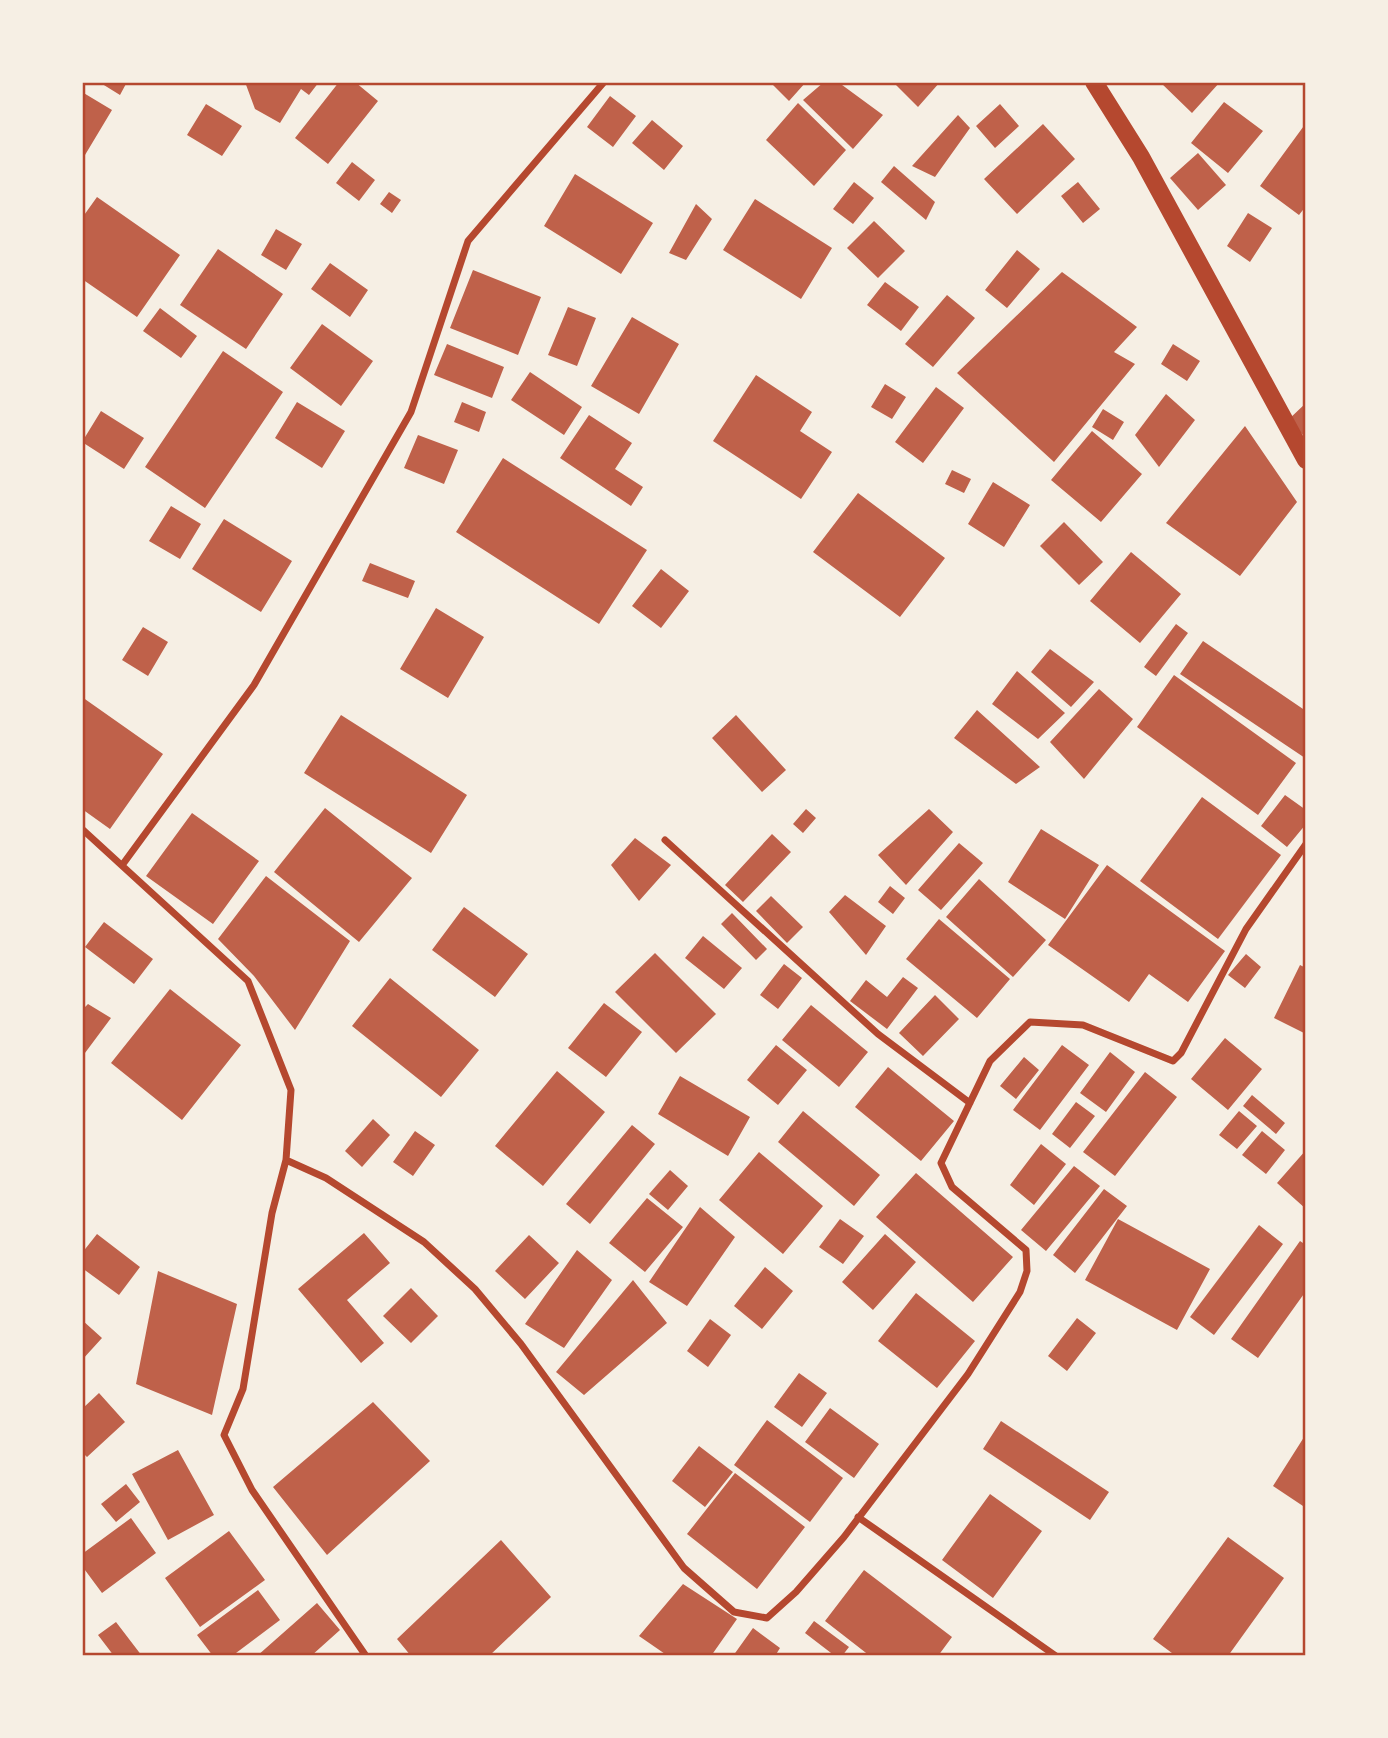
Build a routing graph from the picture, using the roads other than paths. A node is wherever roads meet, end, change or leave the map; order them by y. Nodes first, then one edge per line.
1 (604, 82) edge
2 (1100, 87) edge
3 (1306, 460) edge
4 (82, 829) edge
5 (665, 839) dead end
6 (1306, 844) edge
7 (123, 864) junction
8 (971, 1103) junction
9 (286, 1160) junction
10 (858, 1517) junction
11 (366, 1656) edge
12 (1056, 1656) edge

1 - 7 street
2 - 3 main road
4 - 7 street
5 - 8 street
6 - 8 street
7 - 9 street
8 - 10 street
9 - 10 street
9 - 11 street
10 - 12 street

